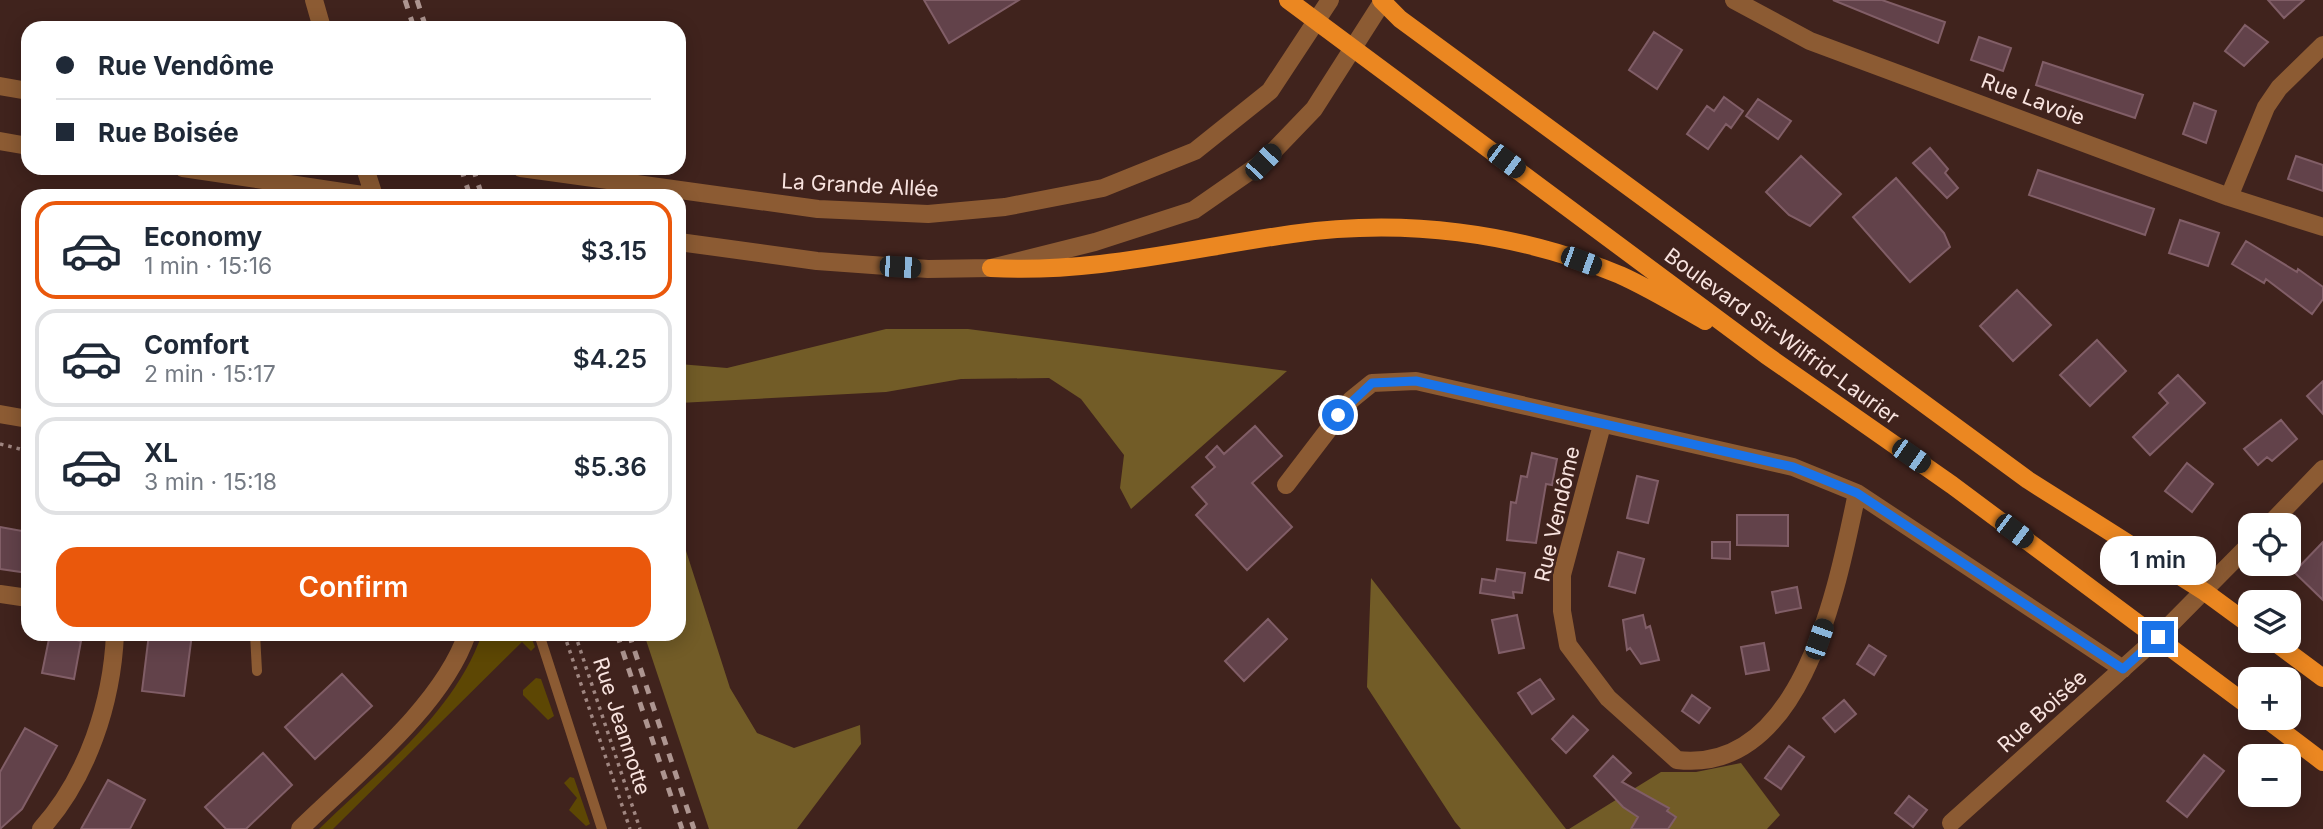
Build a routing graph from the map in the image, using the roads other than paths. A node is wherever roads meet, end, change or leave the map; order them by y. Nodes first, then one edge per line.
1 (314, 0) edge
2 (1288, 0) edge
3 (1330, 0) edge
4 (1383, 0) edge
5 (1734, 0) edge
6 (320, 21) edge
7 (1315, 21) junction
8 (2323, 45) edge
9 (1354, 48) junction
10 (0, 86) edge
11 (21, 90) edge
12 (0, 141) edge
13 (21, 145) edge
14 (233, 175) edge
15 (564, 175) edge
16 (324, 189) edge
17 (666, 189) edge
18 (686, 192) edge
19 (2229, 197) junction
20 (2323, 227) edge
21 (686, 243) edge
22 (991, 268) junction
23 (1766, 355) junction
24 (0, 414) edge
25 (21, 418) edge
26 (1602, 425) junction
27 (2323, 469) edge
28 (1286, 485) dead end
29 (1857, 493) junction
30 (2281, 513) edge
31 (2238, 557) edge
32 (2204, 592) junction
33 (0, 594) edge
34 (21, 597) edge
35 (2238, 616) edge
36 (2158, 637) junction
37 (114, 641) edge
38 (255, 641) edge
39 (464, 641) edge
40 (541, 641) edge
41 (2289, 653) edge
42 (2123, 669) junction
43 (257, 671) dead end
44 (2323, 678) edge
45 (2238, 698) edge
46 (2281, 730) edge
47 (2323, 762) edge
48 (1951, 823) dead end
49 (41, 829) edge
50 (300, 829) edge
51 (602, 829) edge

1 - 6 street
2 - 7 main road, Boulevard Sir-Wilfrid-Laurier
3 - 7 street, La Grande Allée
4 - 9 street
4 - 32 main road, Boulevard Sir-Wilfrid-Laurier
5 - 19 street, Rue Lavoie
7 - 9 main road, Boulevard Sir-Wilfrid-Laurier
7 - 18 street, La Grande Allée
8 - 19 street
9 - 22 street
9 - 23 main road, Boulevard Sir-Wilfrid-Laurier
10 - 11 street
12 - 13 street
14 - 16 street
15 - 17 street, La Grande Allée
19 - 20 street, Rue Lavoie
21 - 22 street
22 - 23 main road
23 - 36 main road, Boulevard Sir-Wilfrid-Laurier
24 - 25 street
26 - 28 street, Rue Vendôme
26 - 29 street, Rue Vendôme
26 - 29 street, Rue Vendôme
27 - 30 street
29 - 42 street, Rue Vendôme
31 - 32 street, Rue Boisée
32 - 35 main road, Boulevard Sir-Wilfrid-Laurier
32 - 36 street, Rue Boisée
33 - 34 street
36 - 42 street, Rue Boisée
36 - 45 main road, Boulevard Sir-Wilfrid-Laurier
37 - 49 street
38 - 43 lane
39 - 50 street
40 - 51 lane
41 - 44 main road
42 - 48 street, Rue Boisée
46 - 47 main road

